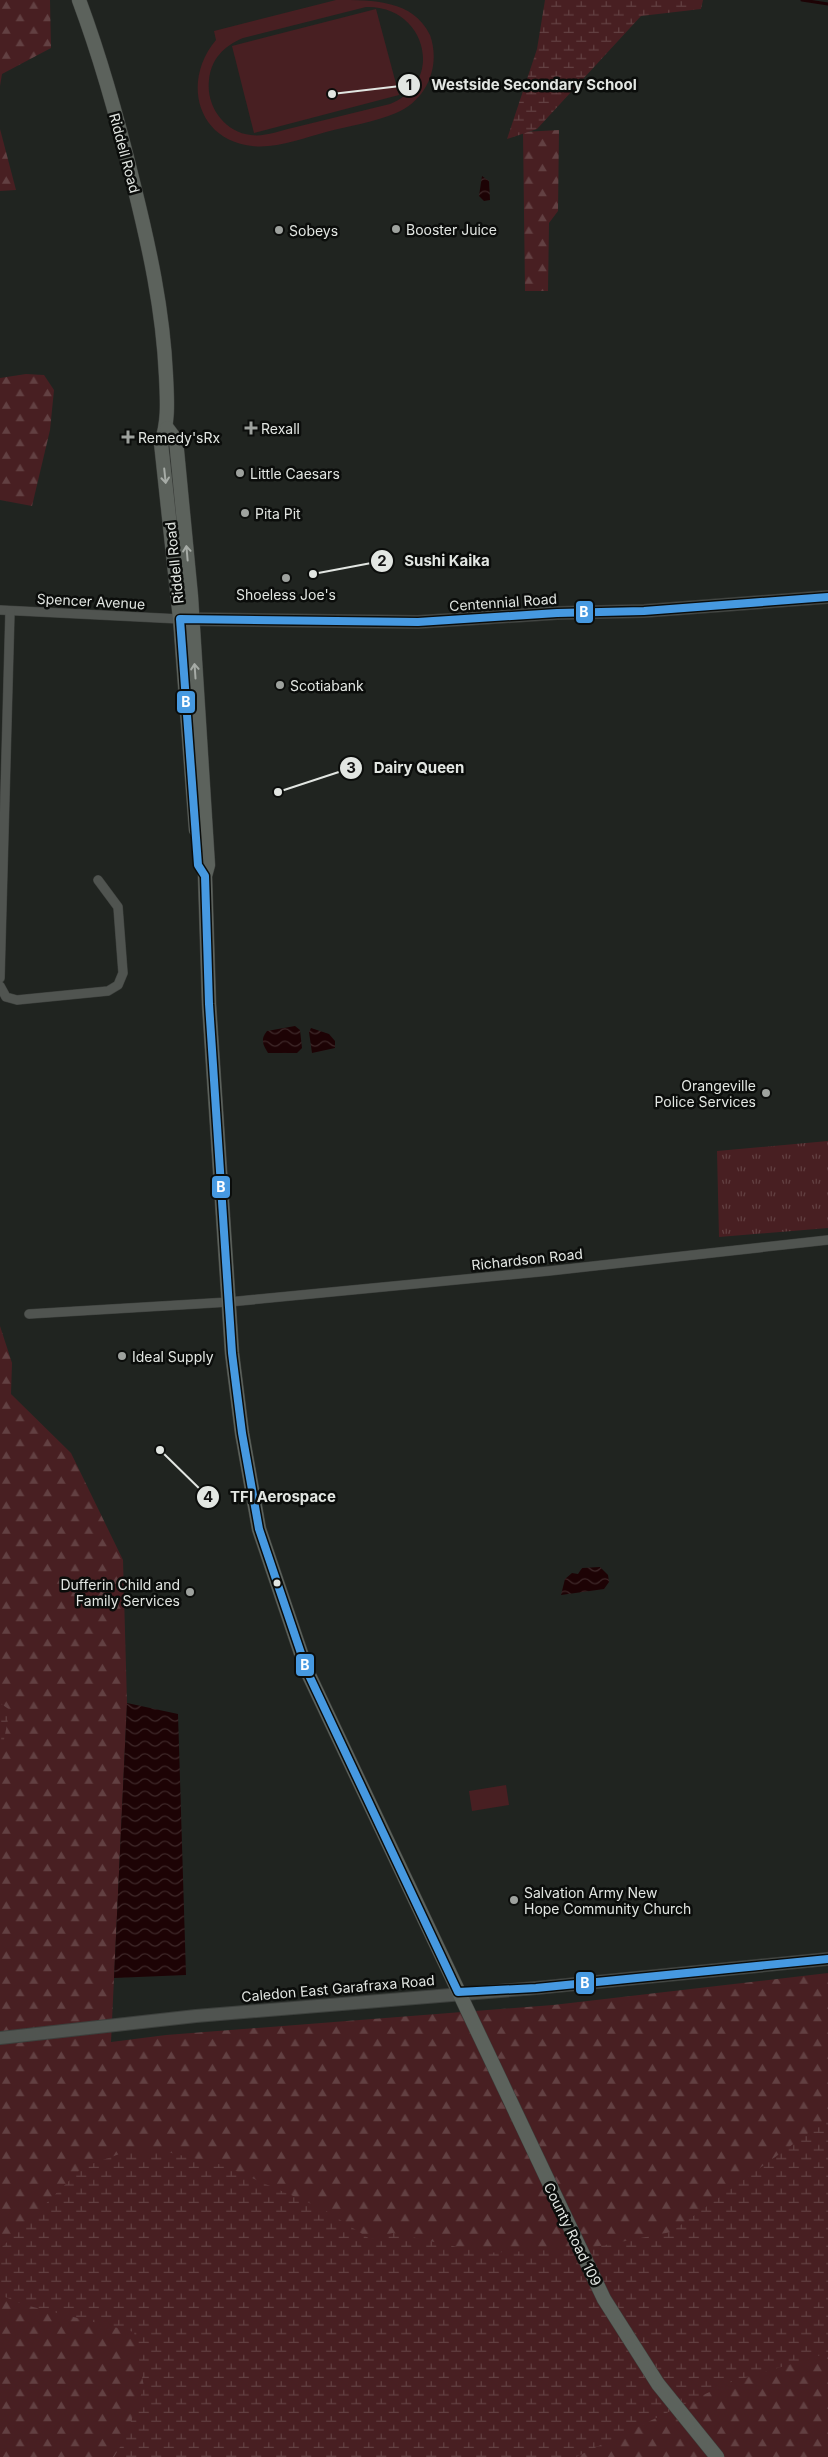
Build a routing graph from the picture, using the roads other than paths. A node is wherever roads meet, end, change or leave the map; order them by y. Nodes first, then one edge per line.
1 (79, 0) edge
2 (828, 598) edge
3 (5, 611) edge
4 (186, 619) junction
5 (98, 880) dead end
6 (1, 909) edge
7 (0, 978) edge
8 (0, 986) edge
9 (828, 1240) edge
10 (229, 1302) junction
11 (29, 1314) dead end
12 (828, 1959) edge
13 (458, 1992) junction
14 (0, 2038) edge
15 (717, 2457) edge

1 - 4 main road, Riddell Road
2 - 4 main road, Centennial Road
3 - 4 street, Spencer Avenue
3 - 6 street
4 - 10 main road, Riddell Road
5 - 8 street
6 - 7 street
9 - 10 street, Richardson Road
10 - 11 street, Richardson Road
10 - 13 main road, Riddell Road
12 - 13 main road, Caledon East Garafraxa Road
13 - 14 main road, Caledon East Garafraxa Road
13 - 15 main road, County Road 109

